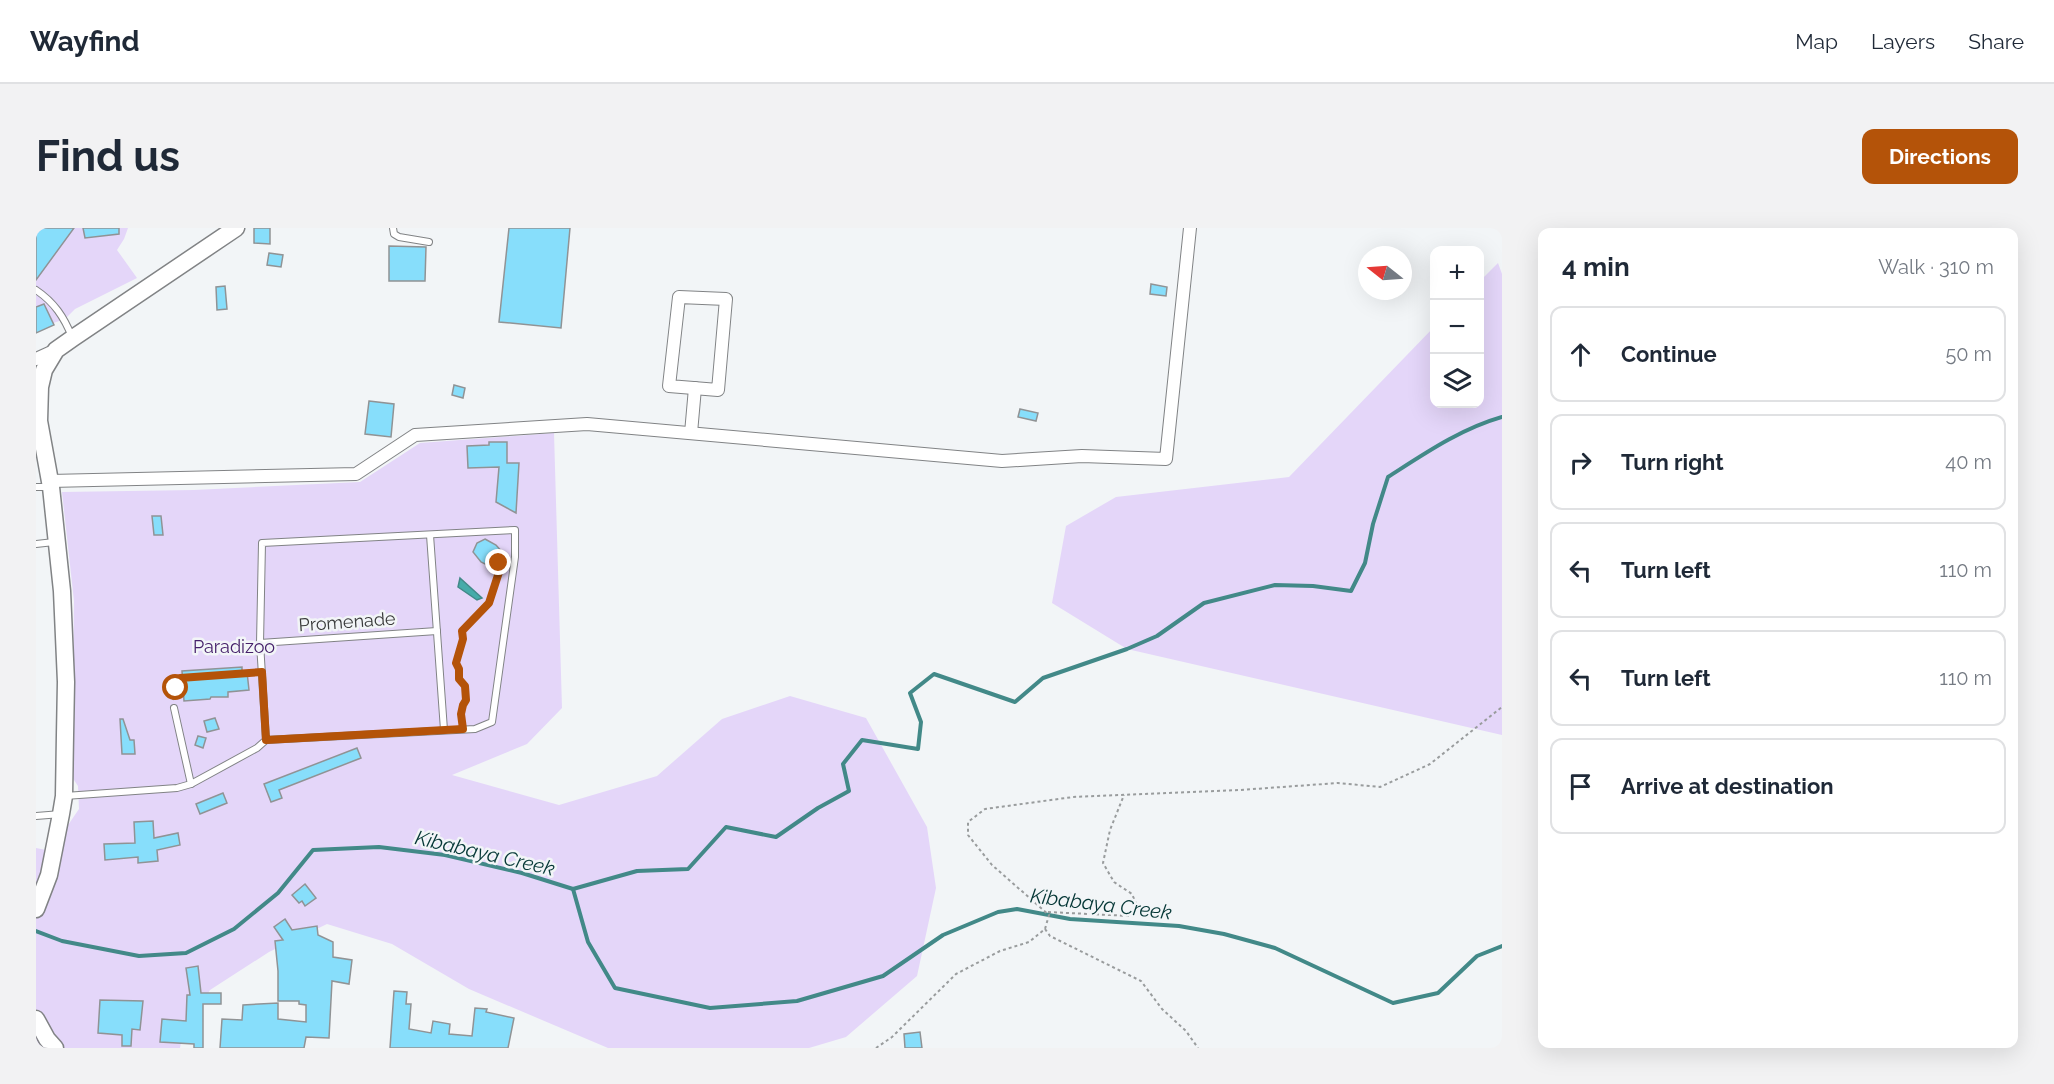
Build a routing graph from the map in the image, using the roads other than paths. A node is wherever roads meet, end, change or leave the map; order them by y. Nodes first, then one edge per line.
1 (236, 228) edge
2 (393, 228) edge
3 (1190, 228) edge
4 (429, 242) dead end
5 (36, 290) edge
6 (73, 338) junction
7 (56, 350) junction
8 (36, 359) edge
9 (695, 388) junction
10 (37, 418) edge
11 (691, 433) junction
12 (46, 485) edge
13 (430, 535) junction
14 (58, 542) junction
15 (36, 544) edge
16 (437, 631) junction
17 (260, 643) junction
18 (174, 708) road end
19 (444, 730) junction
20 (266, 740) junction
21 (191, 784) junction
22 (64, 796) junction
23 (61, 814) junction
24 (36, 816) edge
25 (36, 909) edge
26 (36, 1019) edge
27 (55, 1048) edge

1 - 6 main road
2 - 4 lane
3 - 11 street
5 - 6 lane
6 - 7 main road
7 - 8 street
7 - 10 main road
9 - 9 street
9 - 11 street
10 - 12 main road
11 - 12 street
12 - 14 main road
13 - 16 lane
13 - 17 lane
13 - 19 lane
14 - 15 lane
14 - 22 main road
16 - 17 lane, Promenade
16 - 19 lane
17 - 20 lane
18 - 21 lane
19 - 20 lane
20 - 21 lane
21 - 22 lane
22 - 23 main road
23 - 24 lane
23 - 25 main road
26 - 27 main road

